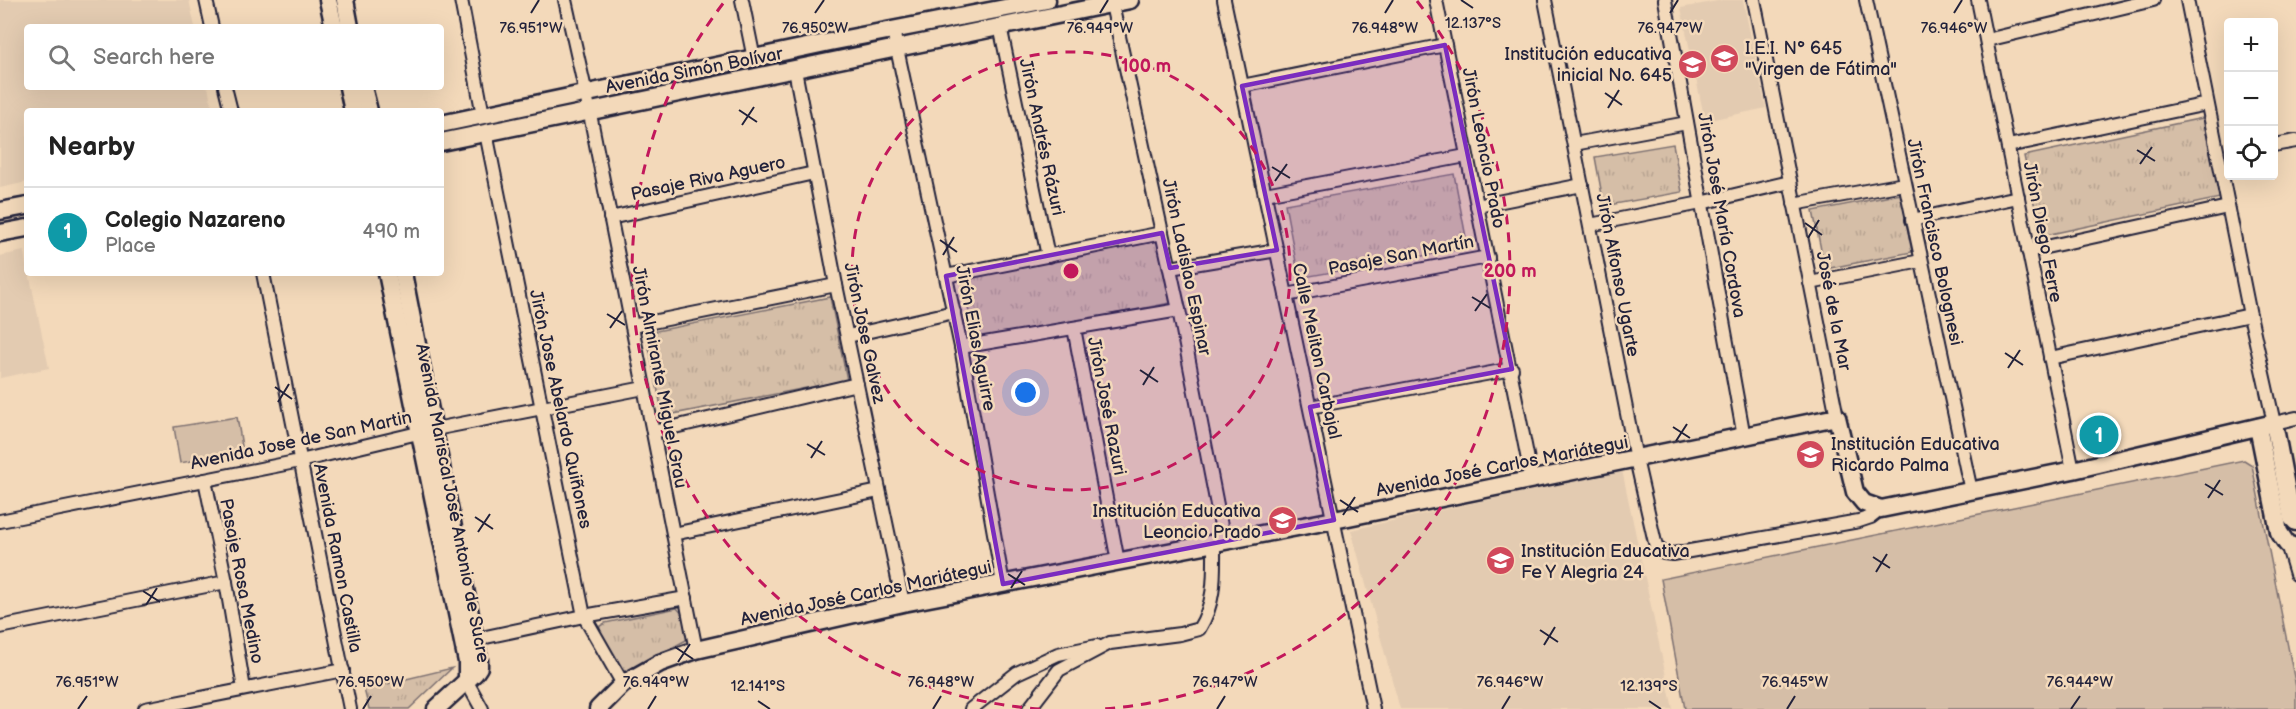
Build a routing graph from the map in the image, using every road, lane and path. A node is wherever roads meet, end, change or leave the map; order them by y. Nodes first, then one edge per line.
1 (206, 0) edge
2 (328, 0) edge
3 (345, 0) edge
4 (461, 0) edge
5 (565, 0) edge
6 (742, 0) edge
7 (1047, 0) edge
8 (1130, 0) edge
9 (1224, 0) edge
10 (1436, 0) edge
11 (1545, 0) edge
12 (1665, 0) edge
13 (1754, 0) edge
14 (1866, 0) edge
15 (1978, 0) edge
16 (2153, 0) edge
17 (2187, 0) edge
18 (1112, 2) edge
19 (211, 24) edge
20 (333, 24) edge
21 (350, 24) edge
22 (1000, 27) junction
23 (892, 30) junction
24 (1987, 40) junction
25 (1445, 45) junction
26 (896, 49) junction
27 (754, 59) junction
28 (795, 70) junction
29 (1242, 86) junction
30 (226, 90) edge
31 (349, 90) edge
32 (364, 90) edge
33 (586, 94) junction
34 (2207, 104) junction
35 (230, 108) edge
36 (352, 108) edge
37 (368, 108) edge
38 (589, 111) junction
39 (483, 115) junction
40 (444, 123) edge
41 (1687, 123) junction
42 (486, 133) junction
43 (444, 141) edge
44 (2296, 141) edge
45 (1574, 144) junction
46 (2278, 144) edge
47 (2008, 146) junction
48 (2223, 155) edge
49 (1466, 156) junction
50 (814, 173) junction
51 (1790, 182) junction
52 (1905, 184) junction
53 (1582, 185) junction
54 (1265, 194) junction
55 (2018, 197) junction
56 (1701, 203) junction
57 (1794, 204) junction
58 (1477, 206) junction
59 (24, 207) edge
60 (2228, 207) junction
61 (0, 211) edge
62 (610, 218) junction
63 (1912, 220) junction
64 (1590, 225) junction
65 (24, 229) edge
66 (0, 233) edge
67 (1162, 233) junction
68 (1277, 250) junction
69 (2028, 250) junction
70 (1048, 256) junction
71 (1488, 257) junction
72 (1921, 261) junction
73 (1170, 268) junction
74 (264, 276) edge
75 (388, 276) edge
76 (403, 276) edge
77 (946, 276) junction
78 (1810, 283) junction
79 (836, 285) junction
80 (1286, 295) junction
81 (1179, 310) junction
82 (954, 312) junction
83 (2250, 315) junction
84 (632, 326) junction
85 (1074, 328) junction
86 (848, 336) junction
87 (961, 347) junction
88 (2050, 358) junction
89 (1512, 369) junction
90 (857, 384) junction
91 (644, 388) junction
92 (1310, 407) junction
93 (542, 408) junction
94 (1837, 417) junction
95 (2296, 418) edge
96 (2266, 425) junction
97 (427, 431) junction
98 (653, 432) junction
99 (1744, 437) junction
100 (1636, 459) junction
101 (300, 461) junction
102 (2073, 470) junction
103 (205, 480) junction
104 (1532, 480) junction
105 (879, 491) junction
106 (1971, 491) junction
107 (1881, 509) junction
108 (1334, 520) junction
109 (0, 521) edge
110 (2296, 522) edge
111 (674, 534) junction
112 (1219, 542) junction
113 (2291, 545) edge
114 (1118, 562) junction
115 (2296, 574) edge
116 (226, 582) junction
117 (1003, 584) junction
118 (686, 598) junction
119 (903, 603) junction
120 (584, 616) junction
121 (0, 627) edge
122 (469, 641) junction
123 (1110, 643) junction
124 (696, 650) junction
125 (343, 670) junction
126 (466, 682) junction
127 (623, 684) junction
128 (244, 690) junction
129 (145, 709) edge
130 (350, 709) edge
131 (436, 709) edge
132 (482, 709) edge
133 (598, 709) edge
134 (971, 709) edge
135 (1029, 709) edge
136 (1373, 709) edge

1 - 19 street
2 - 20 street
3 - 21 street
4 - 39 street
5 - 33 street, Jirón Almirante Miguel Grau
6 - 27 street
7 - 23 street, Avenida Simón Bolívar
8 - 18 street, Avenida Simón Bolívar
9 - 29 street, Calle Meliton Carbajal
10 - 25 street, Jirón Leoncio Prado
11 - 45 street, Jirón Alfonso Ugarte
12 - 41 street, Jirón José María Cordova
13 - 51 street, José de la Mar
14 - 52 street, Jirón Francisco Bolognesi
15 - 24 street, Jirón Diego Ferre
16 - 24 street
17 - 34 street
18 - 22 street, Avenida Simón Bolívar
18 - 67 street, Jirón Ladislao Espinar
22 - 26 street, Avenida Simón Bolívar
22 - 70 street, Jirón Andrés Rázuri
23 - 26 street, Jirón Elias Aguirre
23 - 27 street, Avenida Simón Bolívar
24 - 47 street, Jirón Diego Ferre
25 - 29 street
25 - 49 street, Jirón Leoncio Prado
26 - 28 street, Avenida Simón Bolívar
26 - 77 street, Jirón Elias Aguirre
27 - 33 street, Avenida Simón Bolívar
28 - 38 street, Avenida Simón Bolívar
28 - 50 street, Jirón Jose Galvez
29 - 54 street, Calle Meliton Carbajal
30 - 35 street
31 - 36 street
32 - 37 street
33 - 38 street, Jirón Almirante Miguel Grau
33 - 39 street, Avenida Simón Bolívar
34 - 47 street
34 - 48 street
38 - 42 street, Avenida Simón Bolívar
38 - 62 street, Jirón Almirante Miguel Grau
39 - 40 street, Avenida Simón Bolívar
41 - 45 street
41 - 56 street, Jirón José María Cordova
42 - 43 street, Avenida Simón Bolívar
42 - 93 street, Jirón Jose Abelardo Quiñones
44 - 46 street
45 - 53 street, Jirón Alfonso Ugarte
47 - 55 street, Jirón Diego Ferre
48 - 60 street
49 - 54 street
49 - 58 street, Jirón Leoncio Prado
50 - 62 street, Pasaje Riva Aguero
50 - 79 street, Jirón Jose Galvez
51 - 56 street
51 - 57 street, José de la Mar
52 - 57 street
52 - 63 street, Jirón Francisco Bolognesi
53 - 58 street
53 - 64 street, Jirón Alfonso Ugarte
54 - 68 street, Calle Meliton Carbajal
55 - 63 street
55 - 69 street, Jirón Diego Ferre
56 - 64 street
56 - 99 street, Jirón José María Cordova
57 - 78 street, José de la Mar
58 - 71 street, Jirón Leoncio Prado
59 - 61 street
60 - 69 street
60 - 83 street
62 - 84 street, Jirón Almirante Miguel Grau
63 - 72 street, Jirón Francisco Bolognesi
64 - 100 street, Jirón Alfonso Ugarte
65 - 66 street
67 - 70 street
67 - 73 street, Jirón Ladislao Espinar
68 - 73 street
68 - 80 street, Calle Meliton Carbajal
69 - 88 street, Jirón Diego Ferre
70 - 77 street
71 - 80 street, Pasaje San Martín
71 - 89 street, Jirón Leoncio Prado
72 - 78 street
72 - 106 street, Jirón Francisco Bolognesi
73 - 81 street, Jirón Ladislao Espinar
74 - 101 street, Avenida Ramon Castilla
75 - 97 street, Avenida Mariscal José Antonio de Sucre
76 - 97 street, Avenida Mariscal José Antonio de Sucre
77 - 82 street, Jirón Elias Aguirre
78 - 94 street, José de la Mar
79 - 84 street
79 - 86 street, Jirón Jose Galvez
80 - 92 street, Calle Meliton Carbajal
81 - 85 street
81 - 112 street, Jirón Ladislao Espinar
82 - 86 street
82 - 87 street, Jirón Elias Aguirre
83 - 88 street
83 - 96 street
84 - 91 street, Jirón Almirante Miguel Grau
85 - 87 street
85 - 114 street, Jirón José Razuri
86 - 90 street, Jirón Jose Galvez
87 - 117 street, Jirón Elias Aguirre
88 - 102 street, Jirón Diego Ferre
89 - 92 street
89 - 104 street, Jirón Leoncio Prado
90 - 98 street
90 - 105 street, Jirón Jose Galvez
91 - 93 street, Avenida Jose de San Martin
91 - 98 street, Jirón Almirante Miguel Grau
92 - 108 street, Calle Meliton Carbajal
93 - 97 street, Avenida Jose de San Martin
93 - 120 street, Jirón Jose Abelardo Quiñones
94 - 99 street, Avenida José Carlos Mariátegui
94 - 107 street
95 - 96 street
96 - 102 street
96 - 110 street
96 - 113 street
97 - 101 street, Avenida Jose de San Martin
97 - 122 street, Avenida Mariscal José Antonio de Sucre
98 - 111 street, Jirón Almirante Miguel Grau
99 - 100 street, Avenida José Carlos Mariátegui
100 - 104 street, Avenida José Carlos Mariátegui
100 - 107 street, Jirón Alfonso Ugarte
101 - 103 street, Avenida Jose de San Martin
101 - 125 street, Avenida Ramon Castilla
102 - 106 street
103 - 109 street, Avenida Jose de San Martin
103 - 116 street, Pasaje Rosa Medino
104 - 108 street, Avenida José Carlos Mariátegui
105 - 111 street
105 - 119 street, Jirón Jose Galvez
106 - 107 street
108 - 112 street, Avenida José Carlos Mariátegui
108 - 136 street, Calle Meliton Carbajal
111 - 118 street, Jirón Almirante Miguel Grau
112 - 114 street, Avenida José Carlos Mariátegui
112 - 123 street, Jirón Ladislao Espinar
113 - 115 street
114 - 117 street, Avenida José Carlos Mariátegui
116 - 121 street
116 - 128 street, Pasaje Rosa Medino
117 - 119 street, Avenida José Carlos Mariátegui
118 - 120 street
118 - 124 street, Jirón Almirante Miguel Grau
119 - 124 street, Avenida José Carlos Mariátegui
120 - 122 street
120 - 127 street, Jirón Jose Abelardo Quiñones
122 - 126 street, Avenida Mariscal José Antonio de Sucre
123 - 134 street
123 - 135 street
124 - 127 street, Avenida José Carlos Mariátegui
125 - 128 street
125 - 130 street, Avenida Ramon Castilla
126 - 131 street
126 - 132 street
127 - 133 street, Avenida José Carlos Mariátegui
128 - 129 street

